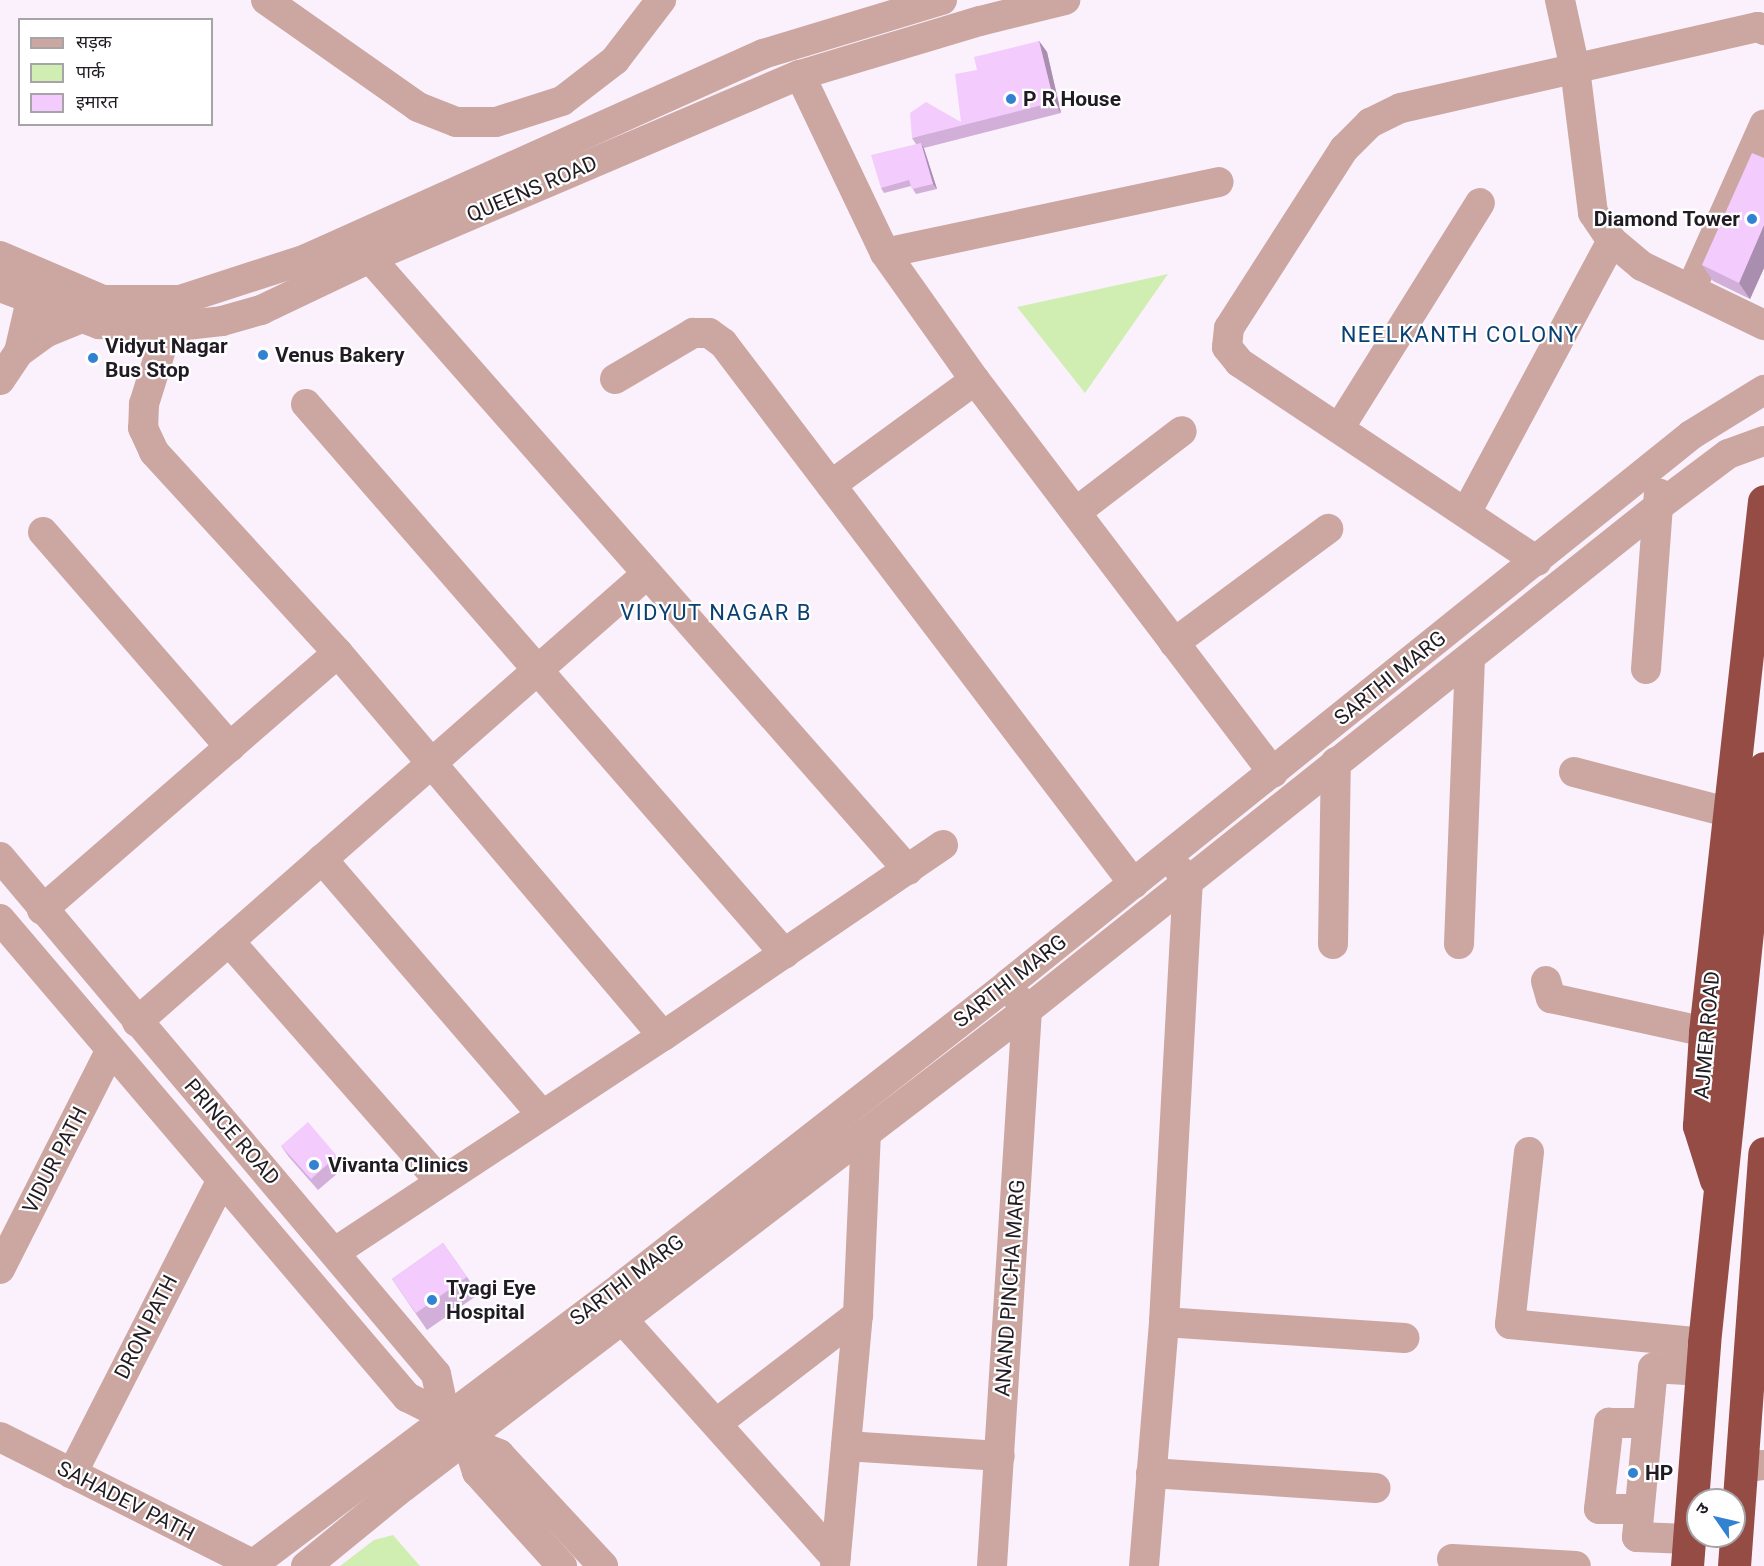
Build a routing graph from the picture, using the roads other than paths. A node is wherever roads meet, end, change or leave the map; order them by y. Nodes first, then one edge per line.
1 (266, 0) edge
2 (661, 0) edge
3 (942, 0) edge
4 (1065, 0) edge
5 (1560, 0) edge
6 (1764, 30) edge
7 (1575, 69) junction
8 (800, 75) junction
9 (611, 120) junction
10 (1764, 125) edge
11 (626, 149) junction
12 (1219, 182) dead end
13 (1480, 203) dead end
14 (1612, 242) junction
15 (885, 253) junction
16 (0, 256) edge
17 (370, 258) junction
18 (0, 287) edge
19 (38, 287) junction
20 (1691, 289) junction
21 (81, 318) junction
22 (1764, 325) edge
23 (168, 327) junction
24 (0, 328) edge
25 (19, 352) junction
26 (615, 379) dead end
27 (975, 380) junction
28 (0, 381) edge
29 (1764, 390) edge
30 (306, 404) dead end
31 (1341, 427) junction
32 (1182, 431) dead end
33 (1764, 441) edge
34 (1656, 463) junction
35 (831, 485) junction
36 (1764, 501) edge
37 (1660, 505) junction
38 (1467, 511) junction
39 (1076, 512) junction
40 (1328, 529) dead end
41 (43, 532) dead end
42 (1537, 561) junction
43 (647, 574) junction
44 (1174, 643) junction
45 (338, 653) junction
46 (1470, 658) junction
47 (537, 668) junction
48 (1646, 669) dead end
49 (230, 747) junction
50 (1336, 762) junction
51 (431, 763) junction
52 (1764, 768) edge
53 (1575, 772) dead end
54 (1273, 773) junction
55 (1730, 813) junction
56 (943, 845) dead end
57 (1167, 856) junction
58 (0, 857) edge
59 (322, 859) junction
60 (908, 870) junction
61 (1188, 881) junction
62 (1134, 884) junction
63 (42, 910) junction
64 (1, 922) edge
65 (229, 941) junction
66 (1333, 944) dead end
67 (1459, 944) dead end
68 (785, 954) junction
69 (1546, 981) dead end
70 (1008, 984) junction
71 (1027, 1010) junction
72 (137, 1022) junction
73 (1705, 1032) junction
74 (663, 1036) junction
75 (110, 1051) junction
76 (542, 1115) junction
77 (826, 1126) junction
78 (855, 1142) junction
79 (1529, 1152) dead end
80 (1764, 1153) edge
81 (220, 1181) junction
82 (440, 1181) junction
83 (1720, 1190) junction
84 (334, 1252) junction
85 (0, 1269) edge
86 (858, 1315) junction
87 (623, 1320) junction
88 (1164, 1322) junction
89 (1404, 1338) dead end
90 (1695, 1356) junction
91 (1653, 1368) junction
92 (444, 1416) junction
93 (717, 1423) junction
94 (0, 1438) edge
95 (466, 1441) junction
96 (846, 1446) junction
97 (1000, 1456) junction
98 (1753, 1467) edge
99 (1151, 1473) junction
100 (72, 1474) junction
101 (1375, 1488) dead end
102 (1637, 1537) junction
103 (1680, 1553) edge
104 (1452, 1559) dead end
105 (836, 1562) edge
106 (252, 1565) edge
107 (306, 1566) edge
108 (562, 1566) edge
109 (603, 1566) edge
110 (992, 1566) edge
111 (1144, 1566) edge
112 (1576, 1566) edge
113 (1734, 1566) edge

1 - 2 street
3 - 9 street, QUEENS ROAD
4 - 8 street, QUEENS ROAD
5 - 7 street
6 - 7 street
7 - 14 street
7 - 31 street
8 - 11 street, QUEENS ROAD
8 - 15 street
9 - 11 street
9 - 19 street, QUEENS ROAD
10 - 20 street
11 - 17 street, QUEENS ROAD
12 - 15 street
13 - 31 street
14 - 20 street
14 - 38 street
15 - 27 street
16 - 19 street, QUEENS ROAD
17 - 23 street, QUEENS ROAD
17 - 43 street
18 - 19 street, QUEENS ROAD
19 - 21 street, QUEENS ROAD
19 - 24 street
19 - 25 street
20 - 22 street
21 - 23 street, QUEENS ROAD
21 - 25 street
23 - 45 street
25 - 28 street
26 - 35 street
27 - 35 street
27 - 39 street
29 - 34 street, SARTHI MARG
30 - 47 street
31 - 38 street
32 - 39 street
33 - 37 street
34 - 37 street
34 - 42 street, SARTHI MARG
35 - 62 street
36 - 55 highway, AJMER ROAD
37 - 46 street
37 - 48 street
38 - 42 street
39 - 44 street
40 - 44 street
41 - 49 street
42 - 54 street, SARTHI MARG
43 - 47 street
43 - 60 street
44 - 54 street
45 - 49 street
45 - 51 street
46 - 50 street
46 - 67 street
47 - 51 street
47 - 68 street
49 - 63 street
50 - 61 street
50 - 66 street
51 - 59 street
51 - 74 street
52 - 83 highway
53 - 55 street
54 - 57 street, SARTHI MARG
55 - 73 highway, AJMER ROAD
56 - 60 street
57 - 61 street
57 - 62 street, SARTHI MARG
58 - 63 street, PRINCE ROAD
59 - 65 street
59 - 76 street
60 - 68 street
61 - 71 street
61 - 88 street
62 - 70 street, SARTHI MARG
63 - 72 street, PRINCE ROAD
64 - 75 street, PRINCE ROAD
65 - 72 street
65 - 82 street
68 - 74 street
69 - 73 street
70 - 71 street
70 - 77 street, SARTHI MARG
71 - 78 street
71 - 97 street, ANAND PINCHA MARG
72 - 84 street, PRINCE ROAD
73 - 83 highway, AJMER ROAD
74 - 76 street
75 - 81 street, PRINCE ROAD
75 - 85 street, VIDUR PATH
76 - 82 street
77 - 78 street
77 - 92 street, SARTHI MARG
78 - 86 street
78 - 87 street
79 - 90 street
80 - 98 highway
81 - 92 street, PRINCE ROAD
81 - 100 street, DRON PATH
82 - 84 street
83 - 90 highway, AJMER ROAD
84 - 92 street, PRINCE ROAD
86 - 93 street
86 - 96 street
87 - 93 street
87 - 95 street
88 - 89 street
88 - 99 street
90 - 91 street
90 - 103 highway, AJMER ROAD
91 - 102 street
91 - 102 street
92 - 95 street, PRINCE ROAD
92 - 106 street, SARTHI MARG
93 - 105 street
94 - 100 street, SAHADEV PATH
95 - 107 street
95 - 108 street, PRINCE ROAD
95 - 109 street, PRINCE ROAD
96 - 97 street
96 - 105 street
97 - 110 street, ANAND PINCHA MARG
98 - 113 highway
99 - 101 street
99 - 111 street
100 - 106 street, SAHADEV PATH
102 - 103 street
104 - 112 street

